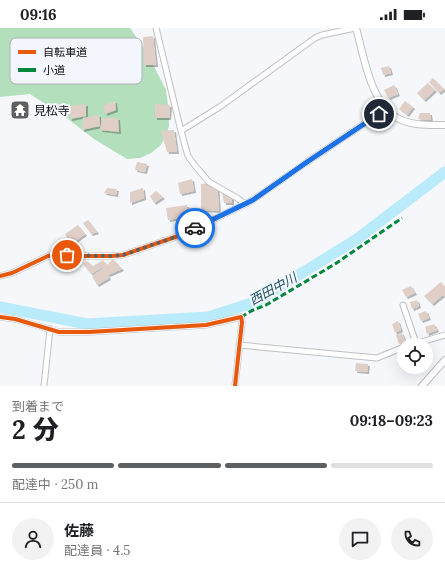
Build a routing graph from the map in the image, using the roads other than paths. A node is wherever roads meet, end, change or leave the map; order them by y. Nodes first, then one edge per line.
1 (156, 28) edge
2 (356, 28) edge
3 (386, 109) junction
4 (445, 125) edge
5 (181, 131) junction
6 (245, 204) junction
7 (0, 276) edge
8 (403, 305) dead end
9 (0, 317) edge
10 (50, 329) junction
11 (445, 335) edge
12 (412, 338) edge
13 (433, 338) edge
14 (239, 346) junction
15 (397, 350) edge
16 (445, 360) edge
17 (44, 386) edge
18 (235, 386) edge
19 (422, 386) edge

1 - 5 street
2 - 3 street
2 - 5 street
3 - 4 street
3 - 6 street
5 - 6 street
6 - 7 street
8 - 12 street
9 - 10 street
10 - 14 street
10 - 17 street
11 - 13 street
14 - 15 street
14 - 18 street
16 - 19 street

